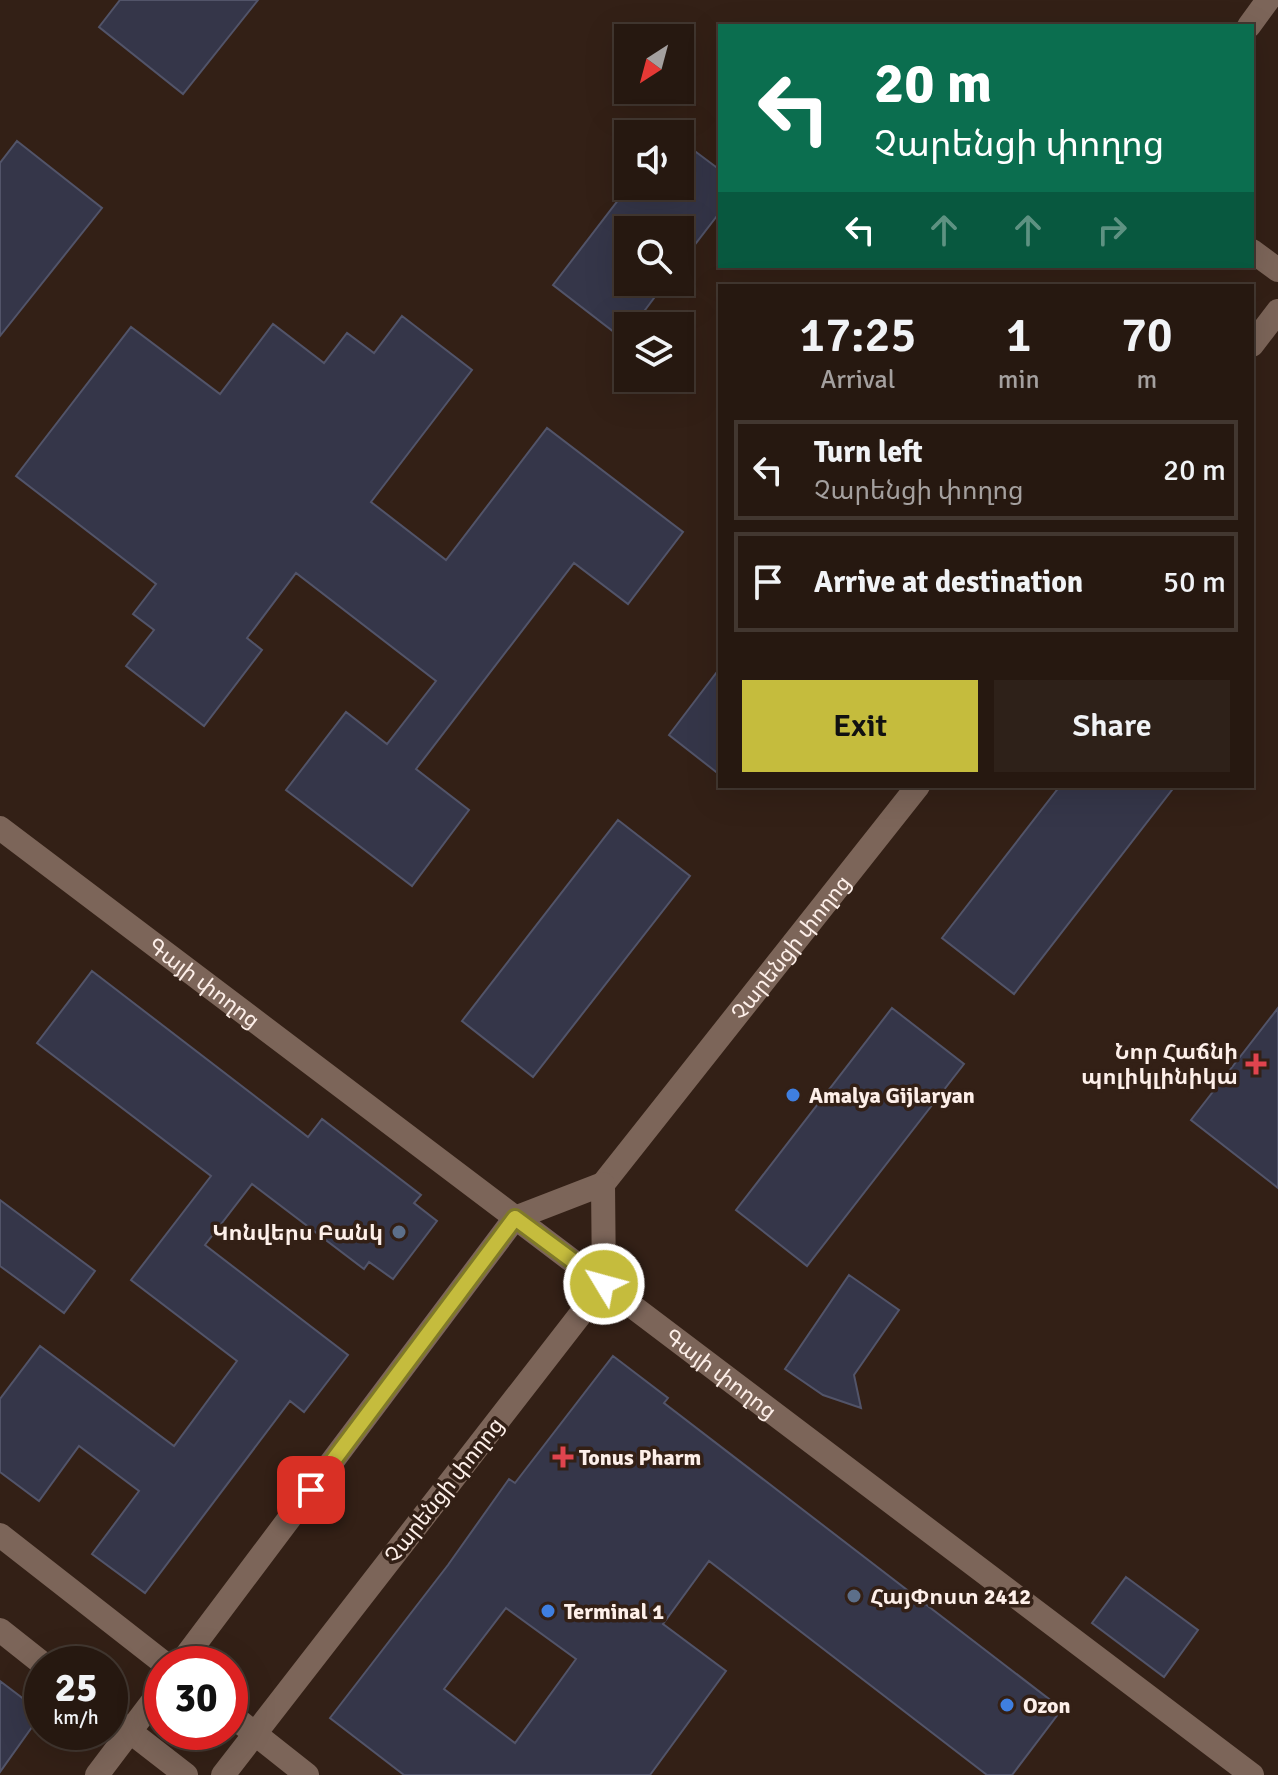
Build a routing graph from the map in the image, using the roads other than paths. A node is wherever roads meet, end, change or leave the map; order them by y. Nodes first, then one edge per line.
1 (1268, 0) edge
2 (1250, 24) edge
3 (1254, 252) edge
4 (1278, 270) edge
5 (1278, 311) edge
6 (1254, 342) edge
7 (916, 788) edge
8 (0, 828) edge
9 (603, 1184) junction
10 (515, 1218) junction
11 (604, 1284) junction
12 (0, 1535) edge
13 (0, 1630) edge
14 (194, 1646) edge
15 (144, 1648) edge
16 (24, 1649) edge
17 (144, 1713) edge
18 (248, 1728) edge
19 (130, 1731) junction
20 (255, 1734) junction
21 (97, 1775) edge
22 (186, 1775) edge
23 (223, 1775) edge
24 (307, 1775) edge
25 (1252, 1775) edge

1 - 2 street
3 - 4 street
5 - 6 street
7 - 9 street, Չարենցի փողոց
8 - 10 street, Գայի փողոց
9 - 10 street
9 - 11 street
10 - 11 street, Գայի փողոց
10 - 14 street
11 - 20 street, Չարենցի փողոց
11 - 25 street, Գայի փողոց
12 - 15 street
13 - 16 street
17 - 19 street
18 - 20 street
19 - 21 street
19 - 22 street
20 - 23 street, Չարենցի փողոց
20 - 24 street

